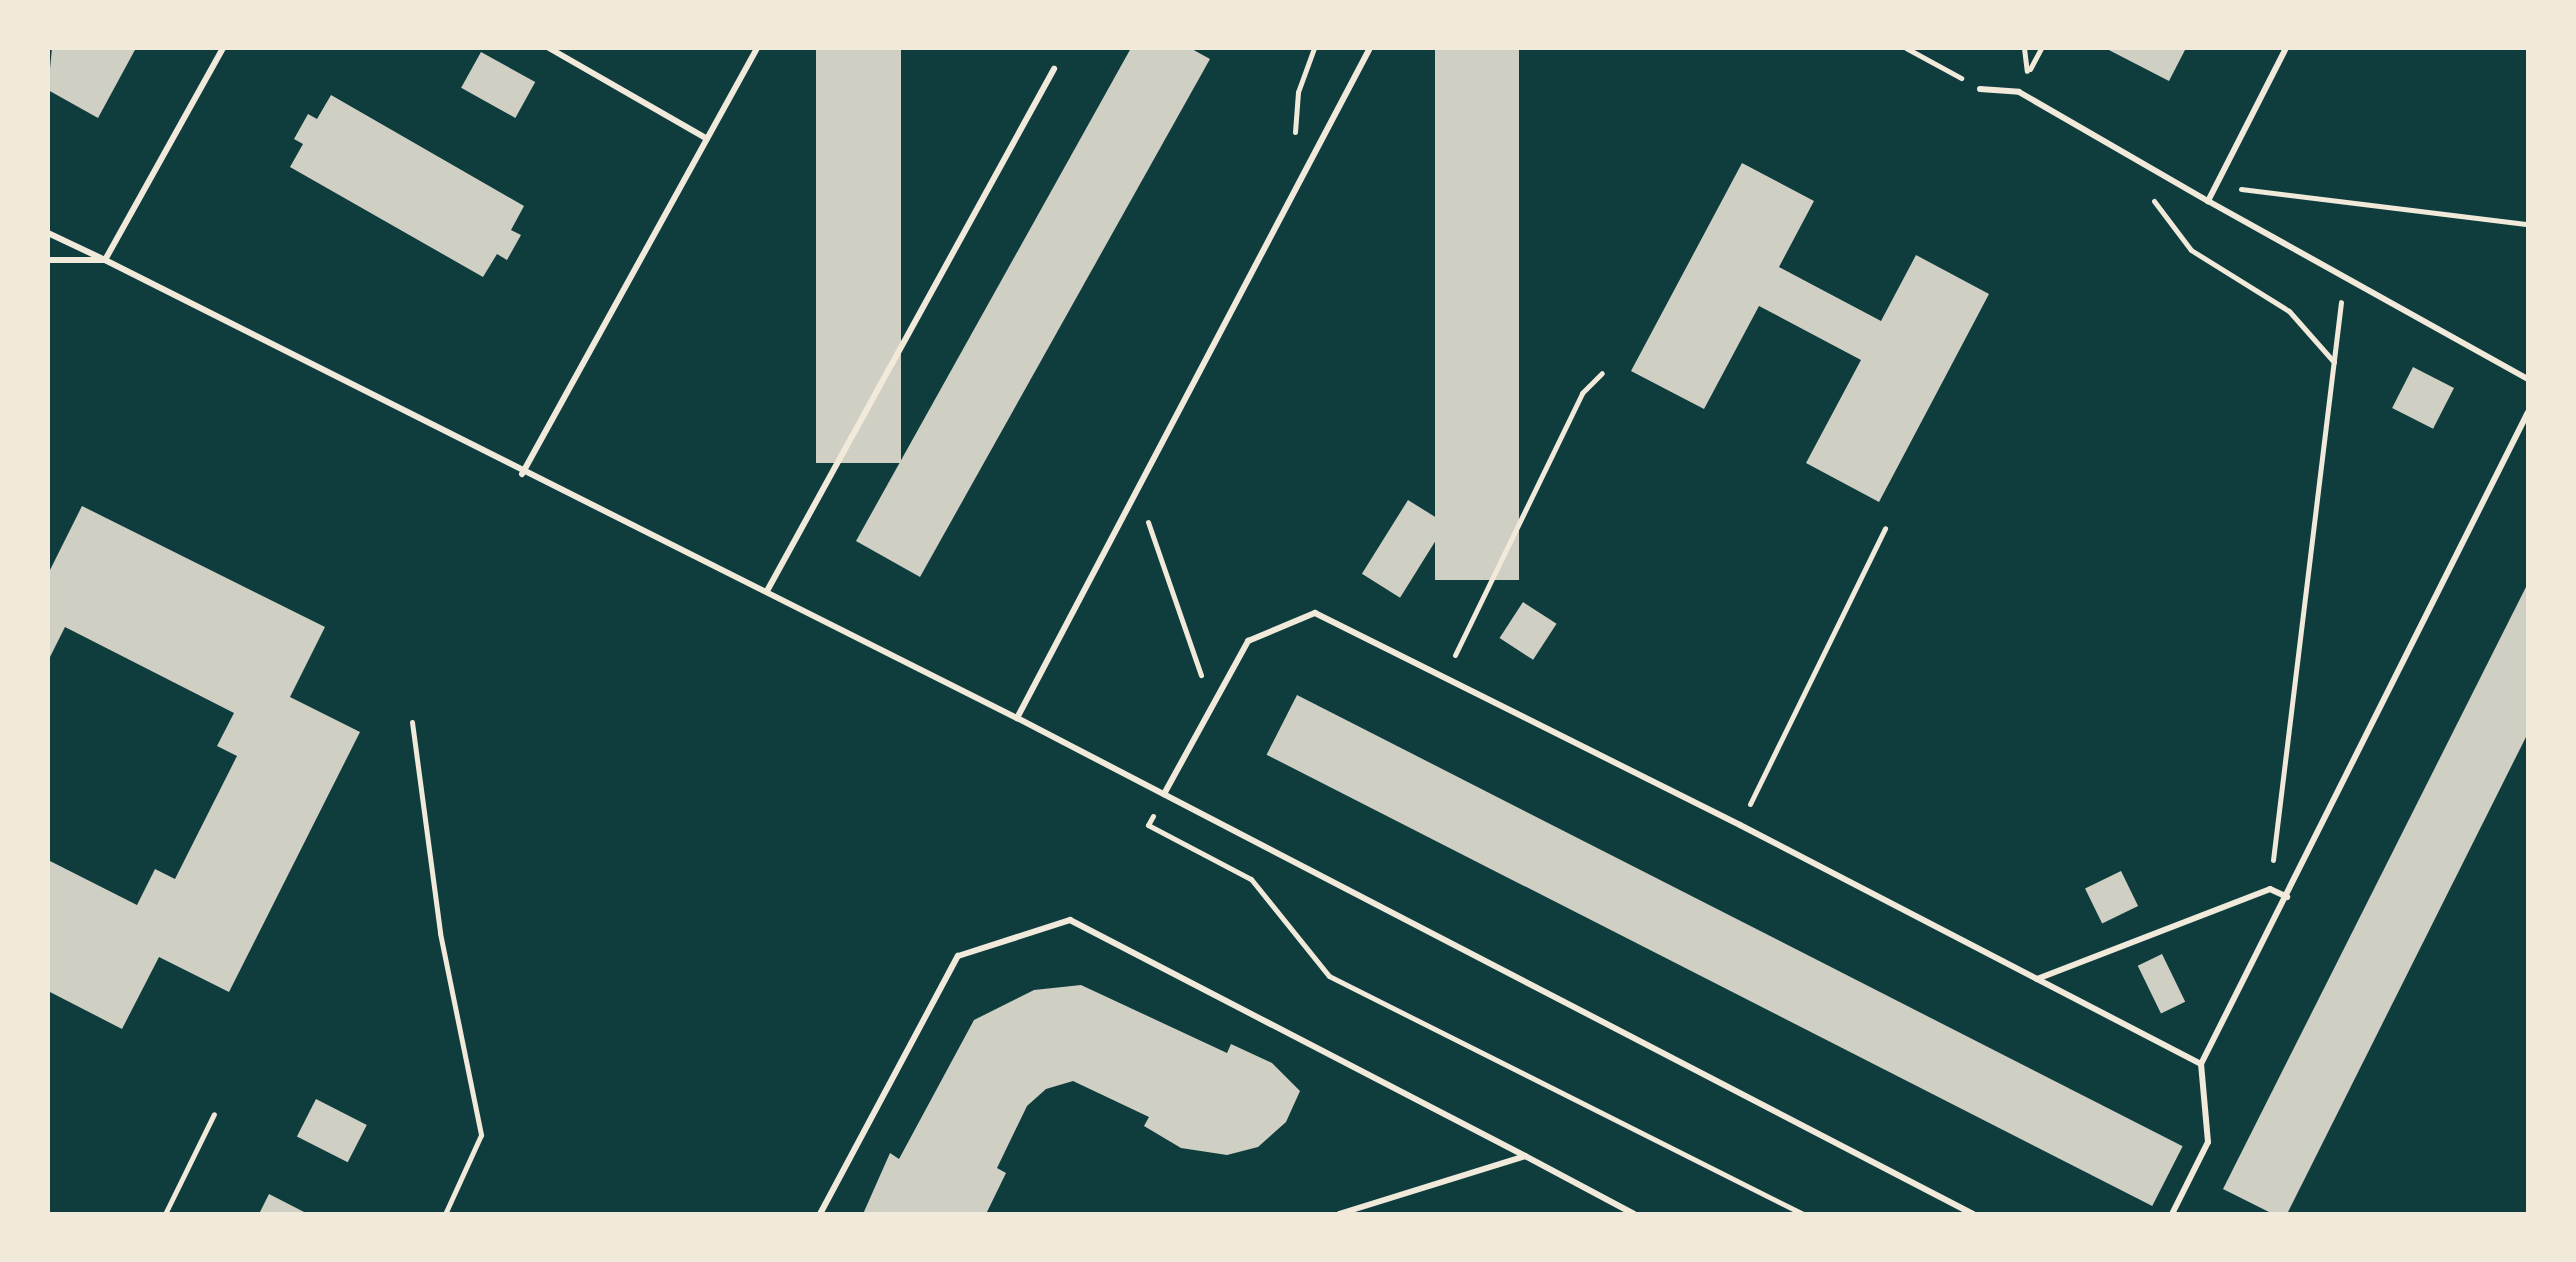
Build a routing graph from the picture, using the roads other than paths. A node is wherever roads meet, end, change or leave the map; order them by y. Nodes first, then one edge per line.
1 (223, 48) edge
2 (549, 48) edge
3 (757, 48) edge
4 (1370, 48) edge
5 (2286, 48) edge
6 (1054, 69) dead end
7 (1980, 89) road end
8 (707, 139) junction
9 (2208, 201) junction
10 (48, 233) edge
11 (48, 260) edge
12 (105, 260) junction
13 (2528, 379) edge
14 (2528, 412) edge
15 (522, 474) junction
16 (767, 591) junction
17 (1017, 718) junction
18 (1164, 794) junction
19 (2287, 897) junction
20 (2037, 979) junction
21 (2201, 1064) junction
22 (1525, 1156) junction
23 (820, 1214) edge
24 (1339, 1214) edge
25 (1634, 1214) edge
26 (1973, 1214) edge
27 (2172, 1214) edge

1 - 12 lane
2 - 8 lane
3 - 8 lane
4 - 17 lane
5 - 9 lane
6 - 16 lane
7 - 9 lane
8 - 15 lane
9 - 13 lane
10 - 12 lane
11 - 12 lane
12 - 15 lane
14 - 19 lane
15 - 16 lane
16 - 17 lane
17 - 18 lane
18 - 20 lane
18 - 26 lane
19 - 20 lane
19 - 21 lane
20 - 21 lane
21 - 27 lane
22 - 23 lane
22 - 24 lane
22 - 25 lane

